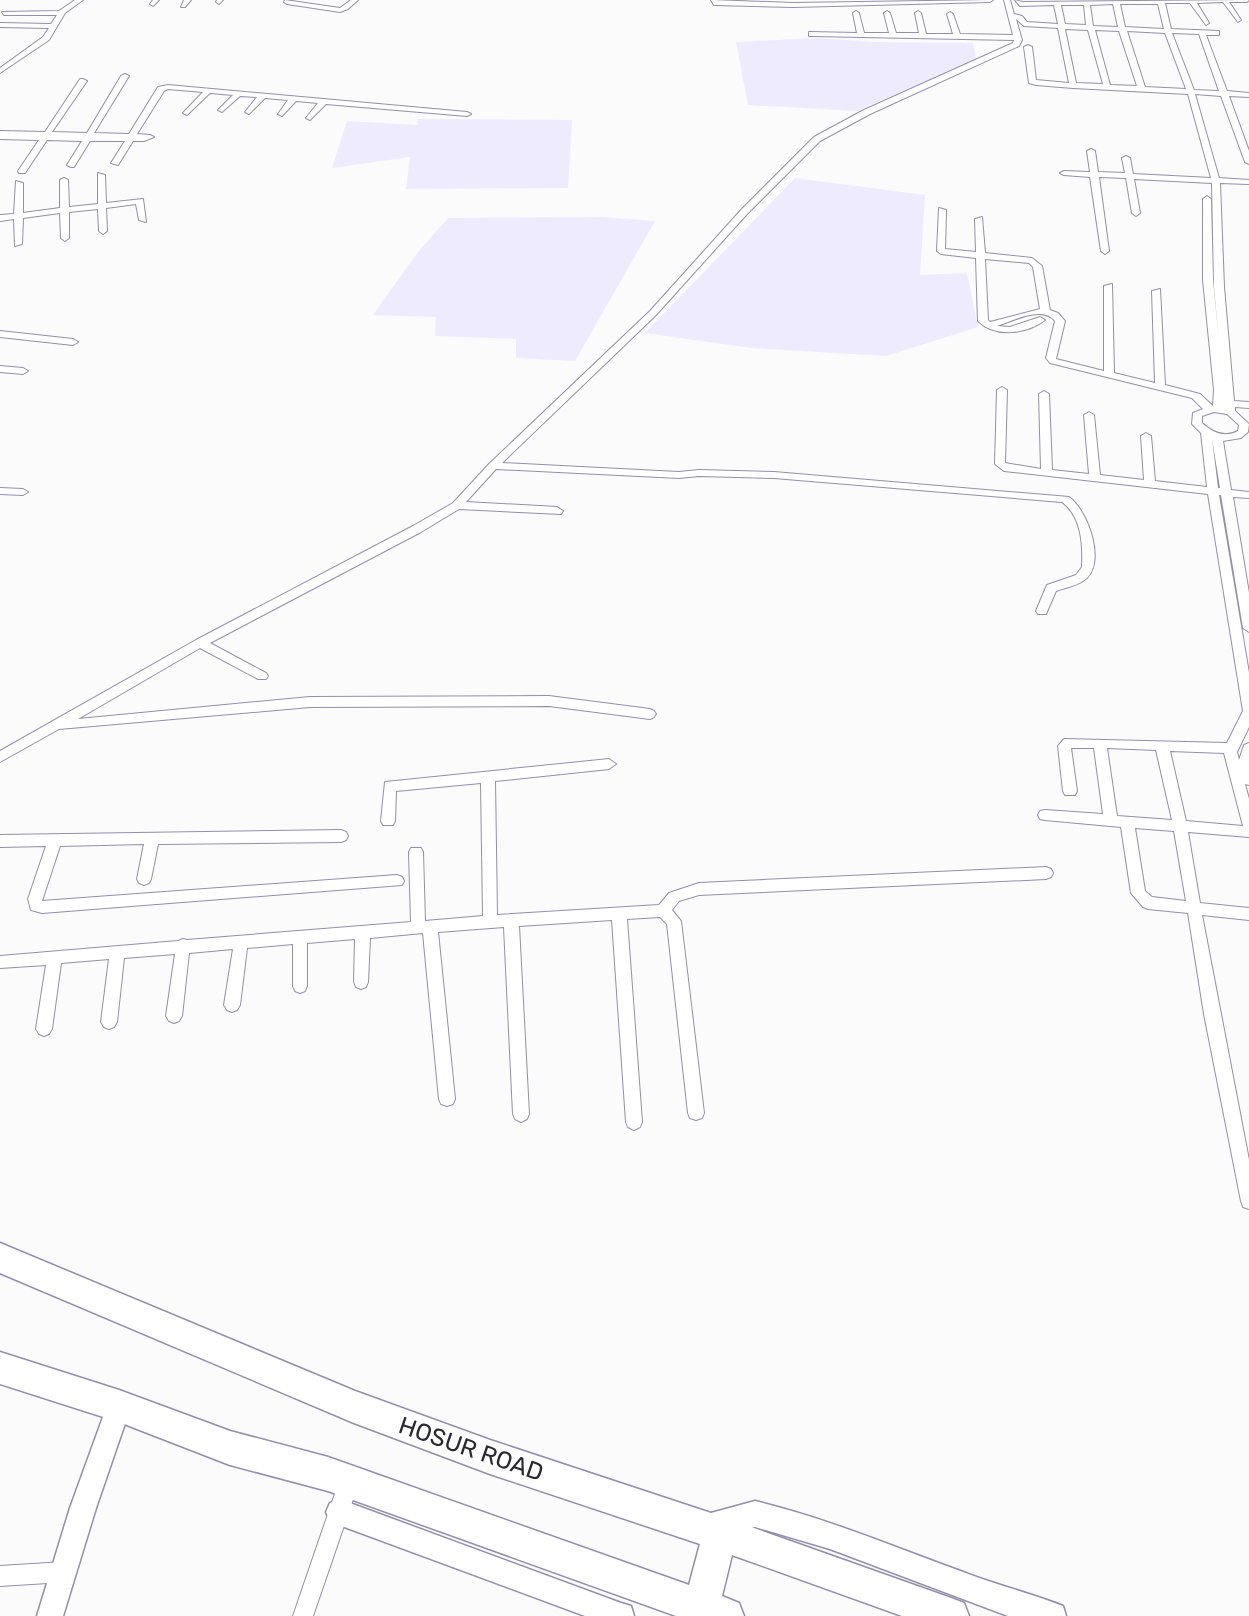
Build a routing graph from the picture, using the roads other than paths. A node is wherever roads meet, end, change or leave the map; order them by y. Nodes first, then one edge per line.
1 (80, 0) edge
2 (188, 0) edge
3 (289, 0) edge
4 (320, 0) edge
5 (355, 0) edge
6 (714, 0) edge
7 (990, 0) edge
8 (1007, 0) edge
9 (1018, 0) edge
10 (1247, 0) edge
11 (1191, 1) edge
12 (1225, 1) edge
13 (1116, 2) junction
14 (1157, 2) junction
15 (1057, 3) junction
16 (1087, 3) junction
17 (183, 6) dead end
18 (314, 6) junction
19 (4, 13) dead end
20 (61, 13) junction
21 (856, 13) dead end
22 (887, 13) dead end
23 (918, 13) dead end
24 (950, 14) dead end
25 (1012, 16) junction
26 (1238, 20) dead end
27 (1206, 23) dead end
28 (0, 25) edge
29 (52, 26) junction
30 (1061, 27) junction
31 (1091, 28) junction
32 (1123, 29) junction
33 (1165, 31) junction
34 (1202, 33) junction
35 (1216, 33) dead end
36 (812, 34) dead end
37 (861, 34) junction
38 (893, 35) junction
39 (923, 35) junction
40 (957, 36) junction
41 (1017, 37) junction
42 (1028, 47) dead end
43 (0, 71) edge
44 (125, 76) dead end
45 (83, 81) dead end
46 (1074, 86) junction
47 (1107, 87) junction
48 (1142, 89) junction
49 (209, 90) junction
50 (1187, 91) junction
51 (239, 93) junction
52 (1225, 94) junction
53 (263, 95) junction
54 (1249, 95) edge
55 (294, 98) junction
56 (324, 101) junction
57 (222, 110) dead end
58 (249, 112) dead end
59 (187, 113) dead end
60 (282, 114) dead end
61 (467, 114) dead end
62 (310, 118) dead end
63 (2, 136) edge
64 (45, 136) junction
65 (88, 136) junction
66 (131, 137) junction
67 (1091, 151) dead end
68 (1126, 158) dead end
69 (1249, 162) edge
70 (116, 163) dead end
71 (71, 165) dead end
72 (22, 171) dead end
73 (1064, 173) dead end
74 (1095, 174) junction
75 (101, 175) dead end
76 (1131, 176) junction
77 (64, 180) dead end
78 (1212, 180) junction
79 (1249, 182) edge
80 (19, 183) dead end
81 (103, 206) junction
82 (942, 210) dead end
83 (64, 211) junction
84 (1136, 213) dead end
85 (19, 216) junction
86 (0, 218) edge
87 (979, 219) dead end
88 (143, 220) dead end
89 (103, 231) dead end
90 (64, 237) dead end
91 (18, 244) dead end
92 (1105, 251) dead end
93 (980, 257) junction
94 (1109, 285) dead end
95 (1157, 291) dead end
96 (1045, 310) junction
97 (1056, 315) junction
98 (988, 325) junction
99 (0, 334) edge
100 (73, 342) dead end
101 (0, 369) edge
102 (23, 371) dead end
103 (1109, 376) junction
104 (1160, 388) junction
105 (1002, 390) dead end
106 (1044, 394) dead end
107 (1249, 405) edge
108 (1229, 408) junction
109 (1214, 410) junction
110 (1089, 415) dead end
111 (1212, 434) junction
112 (1146, 436) dead end
113 (493, 465) junction
114 (1047, 474) junction
115 (1095, 479) junction
116 (1150, 485) junction
117 (0, 491) edge
118 (1213, 491) junction
119 (23, 492) dead end
120 (1227, 493) junction
121 (1249, 495) edge
122 (457, 504) junction
123 (557, 511) dead end
124 (1042, 611) dead end
125 (1249, 628) edge
126 (200, 643) junction
127 (262, 676) dead end
128 (650, 714) dead end
129 (56, 725) junction
130 (1100, 744) junction
131 (1162, 746) junction
132 (1230, 748) junction
133 (1249, 748) edge
134 (0, 757) edge
135 (609, 764) dead end
136 (488, 777) junction
137 (1249, 780) edge
138 (1070, 791) dead end
139 (1045, 815) dead end
140 (1111, 820) junction
141 (388, 821) dead end
142 (1127, 822) junction
143 (1249, 824) edge
144 (1180, 826) junction
145 (1249, 832) edge
146 (341, 836) dead end
147 (152, 839) junction
148 (55, 840) junction
149 (0, 841) edge
150 (416, 852) dead end
151 (1046, 873) dead end
152 (144, 879) dead end
153 (397, 881) dead end
154 (1195, 908) junction
155 (663, 911) junction
156 (619, 914) junction
157 (1249, 914) edge
158 (511, 920) junction
159 (490, 922) junction
160 (424, 927) junction
161 (363, 932) junction
162 (300, 937) junction
163 (241, 942) junction
164 (183, 945) junction
165 (117, 952) junction
166 (55, 957) junction
167 (0, 962) edge
168 (361, 982) dead end
169 (300, 986) dead end
170 (232, 1005) dead end
171 (174, 1016) dead end
172 (109, 1022) dead end
173 (44, 1029) dead end
174 (447, 1099) dead end
175 (521, 1113) dead end
176 (696, 1113) dead end
177 (634, 1122) dead end
178 (1249, 1201) edge
179 (2, 1264) edge
180 (0, 1368) edge
181 (119, 1406) junction
182 (344, 1497) junction
183 (711, 1530) junction
184 (64, 1572) junction
185 (0, 1576) edge
186 (713, 1611) edge
187 (50, 1616) edge
188 (303, 1616) edge
189 (621, 1616) edge
190 (951, 1616) edge
191 (1053, 1616) edge

1 - 20 street
2 - 17 street
3 - 18 street
4 - 18 street
5 - 18 street
6 - 7 street
8 - 25 street
9 - 15 street
10 - 12 street
11 - 12 street
11 - 14 street
11 - 27 street
12 - 26 street
13 - 14 street
13 - 16 street
13 - 32 street
14 - 33 street
15 - 16 street
15 - 30 street
16 - 31 street
19 - 20 street
20 - 29 street
21 - 37 street
22 - 38 street
23 - 39 street
24 - 40 street
25 - 30 street
25 - 41 street
28 - 29 street
29 - 43 street
30 - 31 street
30 - 46 street
31 - 32 street
31 - 47 street
32 - 33 street
32 - 48 street
33 - 34 street
33 - 50 street
34 - 35 street
34 - 52 street
36 - 37 street
37 - 38 street
38 - 39 street
39 - 40 street
40 - 41 street
41 - 113 street
42 - 46 street
44 - 65 street
45 - 64 street
46 - 47 street
47 - 48 street
48 - 50 street
49 - 51 street
49 - 59 street
49 - 66 street
50 - 52 street
50 - 78 street
51 - 53 street
51 - 57 street
52 - 54 street
52 - 69 street
53 - 55 street
53 - 58 street
55 - 56 street
55 - 60 street
56 - 61 street
56 - 62 street
63 - 64 street
64 - 65 street
64 - 72 street
65 - 66 street
65 - 71 street
66 - 70 street
67 - 74 street
68 - 76 street
73 - 74 street
74 - 76 street
74 - 92 street
75 - 81 street
76 - 78 street
76 - 84 street
77 - 83 street
78 - 79 street
78 - 108 street
78 - 109 street
80 - 85 street
81 - 83 street
81 - 88 street
81 - 89 street
82 - 93 street
83 - 85 street
83 - 90 street
85 - 86 street
85 - 91 street
87 - 93 street
93 - 96 street
93 - 98 street
94 - 103 street
95 - 104 street
96 - 97 street
96 - 98 street
97 - 98 street
97 - 103 street
99 - 100 street
101 - 102 street
103 - 104 street
104 - 109 street
105 - 114 street
106 - 114 street
107 - 108 street
108 - 109 street
108 - 111 street
109 - 111 street
110 - 115 street
111 - 118 street
111 - 120 street
112 - 116 street
113 - 122 street
113 - 124 street
114 - 115 street
115 - 116 street
116 - 118 street
117 - 119 street
118 - 120 street
118 - 132 street
120 - 121 street
120 - 125 street
122 - 123 street
122 - 126 street
126 - 127 street
126 - 129 street
128 - 129 street
129 - 134 street
130 - 131 street
130 - 138 street
130 - 140 street
131 - 132 street
131 - 144 street
132 - 143 street
133 - 137 street
135 - 136 street
136 - 141 street
136 - 159 street
139 - 140 street
140 - 142 street
142 - 144 street
142 - 154 street
144 - 145 street
144 - 154 street
146 - 147 street
147 - 148 street
147 - 152 street
148 - 149 street
148 - 153 street
150 - 160 street
151 - 155 street
154 - 157 street
154 - 178 street
155 - 156 street
155 - 176 street
156 - 158 street
156 - 177 street
158 - 159 street
158 - 175 street
159 - 160 street
160 - 161 street
160 - 174 street
161 - 162 street
161 - 168 street
162 - 163 street
162 - 169 street
163 - 164 street
163 - 170 street
164 - 165 street
164 - 171 street
165 - 166 street
165 - 172 street
166 - 167 street
166 - 173 street
179 - 183 highway, HOSUR ROAD
180 - 181 highway
181 - 182 highway
181 - 184 street
182 - 186 highway
182 - 188 street
182 - 189 street
183 - 186 highway
183 - 190 highway, HOSUR ROAD
183 - 191 street
184 - 185 street
184 - 187 street

